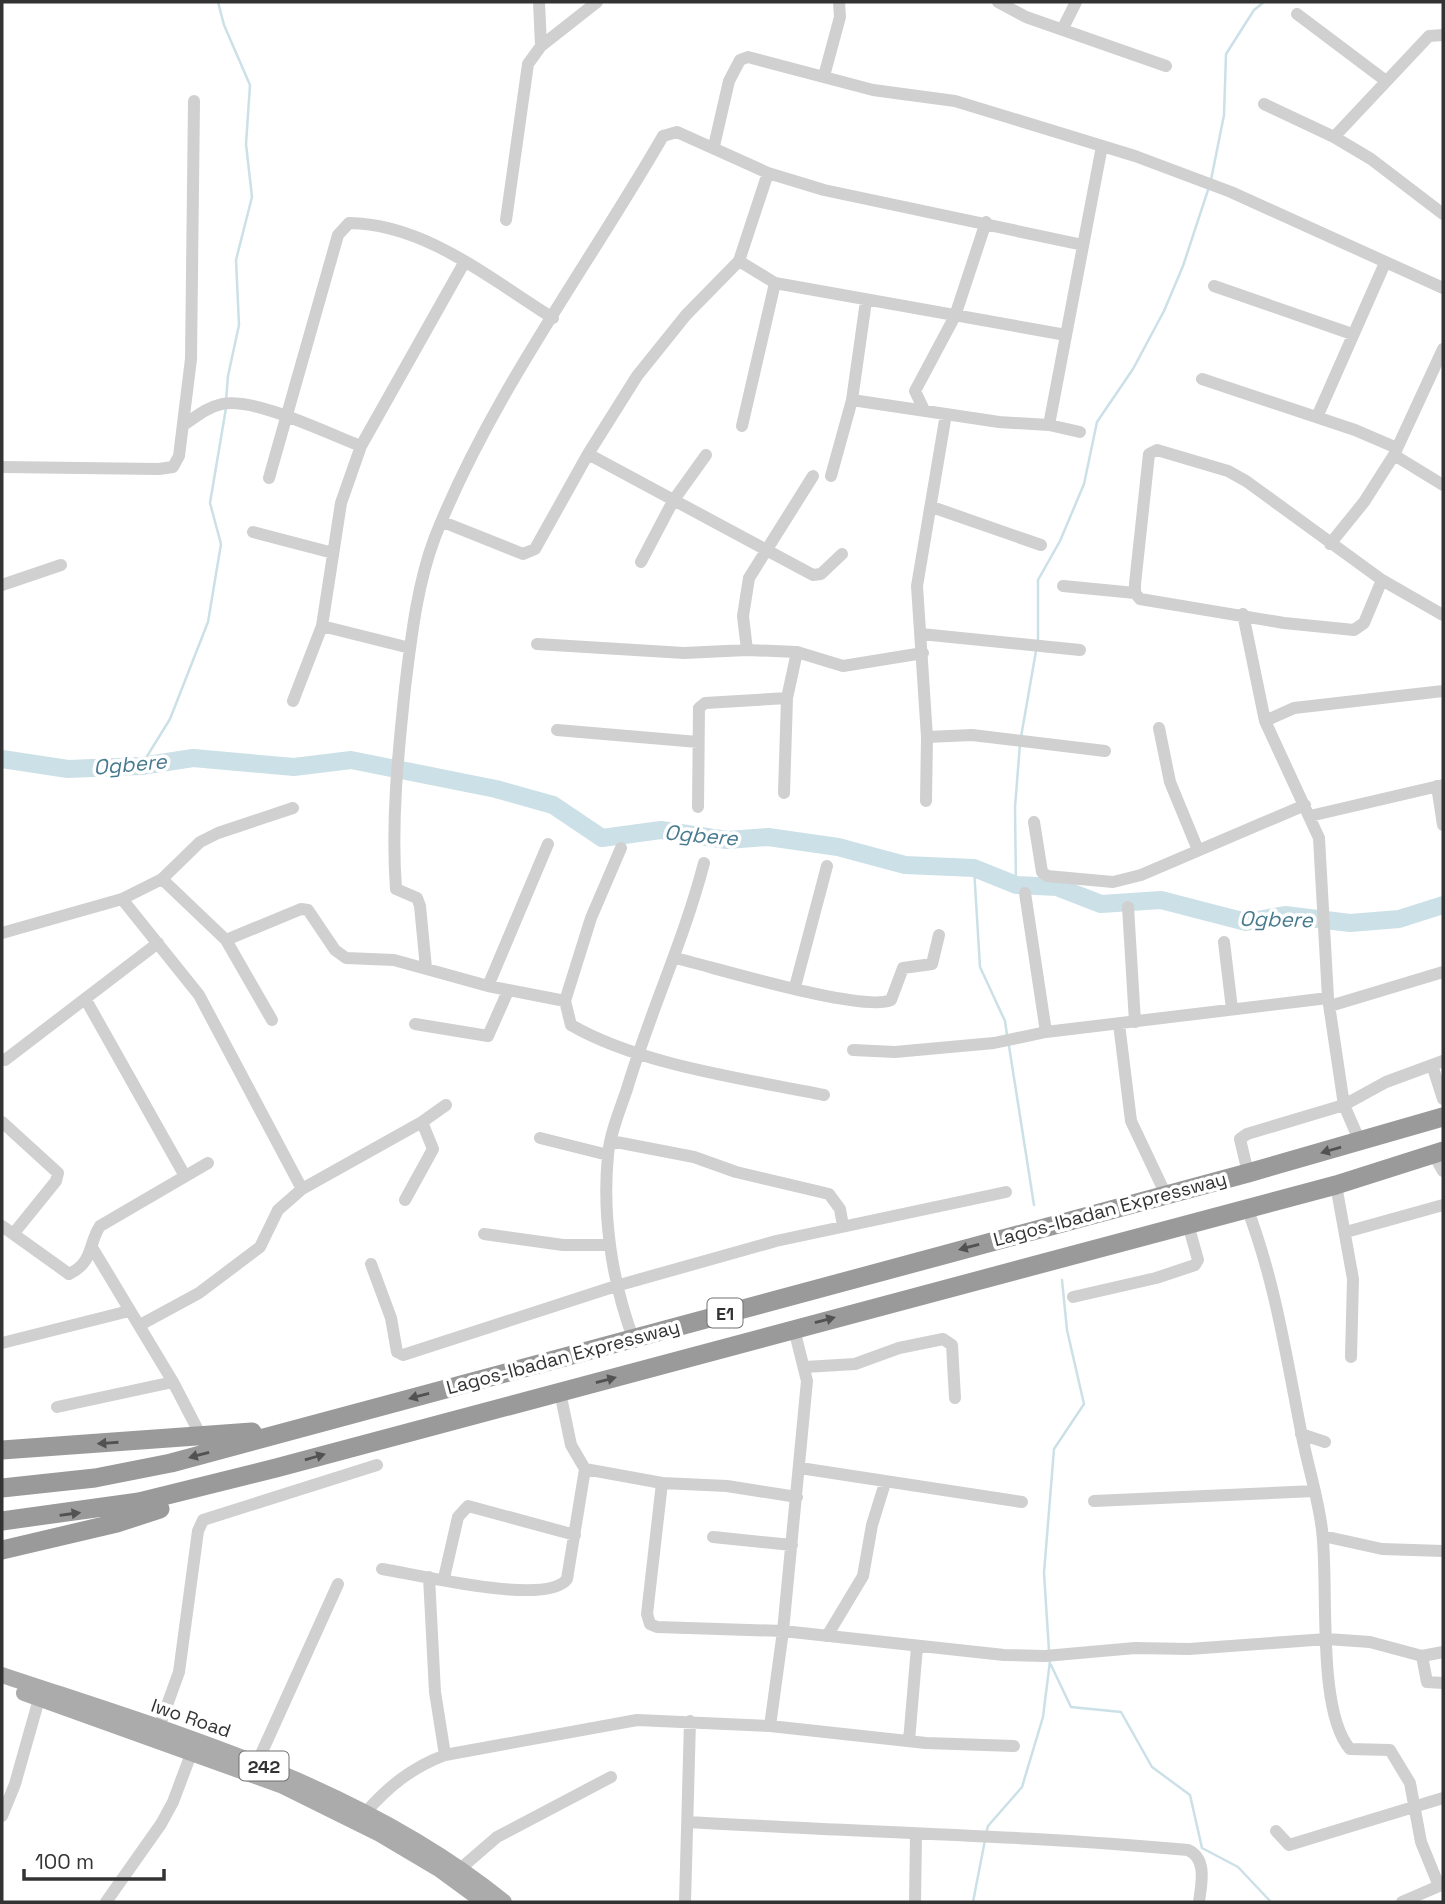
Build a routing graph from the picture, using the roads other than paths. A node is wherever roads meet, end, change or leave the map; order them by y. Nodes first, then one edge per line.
1 (539, 2) edge
2 (597, 2) edge
3 (839, 2) edge
4 (998, 2) edge
5 (1076, 2) edge
6 (1297, 14) dead end
7 (1063, 28) junction
8 (1443, 35) edge
9 (541, 46) junction
10 (1166, 65) dead end
11 (824, 76) junction
12 (1386, 81) junction
13 (194, 101) dead end
14 (1264, 104) dead end
15 (1334, 137) junction
16 (713, 146) junction
17 (1102, 146) junction
18 (768, 173) junction
19 (1443, 214) edge
20 (506, 220) dead end
21 (986, 222) junction
22 (1083, 245) junction
23 (739, 261) junction
24 (464, 263) junction
25 (1385, 263) junction
26 (775, 283) junction
27 (1214, 286) dead end
28 (1443, 288) edge
29 (866, 301) junction
30 (955, 316) junction
31 (553, 317) junction
32 (1352, 334) junction
33 (1066, 335) junction
34 (1443, 349) edge
35 (1202, 379) dead end
36 (852, 400) junction
37 (924, 410) junction
38 (946, 414) junction
39 (1317, 417) junction
40 (284, 418) junction
41 (185, 424) junction
42 (1049, 425) junction
43 (743, 426) dead end
44 (1080, 432) dead end
45 (360, 446) junction
46 (1395, 452) junction
47 (588, 454) junction
48 (706, 455) dead end
49 (2, 467) edge
50 (813, 476) dead end
51 (831, 477) dead end
52 (269, 478) dead end
53 (1443, 485) edge
54 (673, 501) junction
55 (932, 507) junction
56 (443, 522) junction
57 (253, 533) dead end
58 (1041, 544) dead end
59 (1330, 544) junction
60 (767, 550) junction
61 (332, 553) junction
62 (842, 554) dead end
63 (641, 562) dead end
64 (61, 565) dead end
65 (1382, 580) junction
66 (2, 585) edge
67 (1063, 586) dead end
68 (1135, 593) junction
69 (1243, 614) junction
70 (1443, 615) edge
71 (322, 625) junction
72 (920, 634) junction
73 (537, 644) dead end
74 (410, 648) junction
75 (747, 650) junction
76 (1080, 650) dead end
77 (797, 652) junction
78 (923, 653) junction
79 (1443, 691) edge
80 (787, 698) junction
81 (293, 701) dead end
82 (1265, 721) junction
83 (1159, 728) dead end
84 (557, 730) dead end
85 (927, 737) junction
86 (698, 742) junction
87 (1105, 751) dead end
88 (1440, 785) edge
89 (784, 793) dead end
90 (926, 801) dead end
91 (698, 807) dead end
92 (293, 808) dead end
93 (1307, 811) junction
94 (1034, 822) dead end
95 (1443, 825) edge
96 (548, 844) dead end
97 (621, 848) dead end
98 (1198, 850) junction
99 (704, 863) dead end
100 (827, 866) dead end
101 (162, 879) junction
102 (1024, 893) dead end
103 (122, 899) junction
104 (1128, 907) dead end
105 (2, 933) edge
106 (939, 935) dead end
107 (226, 940) junction
108 (1224, 942) dead end
109 (158, 943) junction
110 (675, 958) junction
111 (426, 968) junction
112 (1443, 972) edge
113 (488, 986) junction
114 (795, 987) junction
115 (508, 991) junction
116 (86, 1000) junction
117 (565, 1001) junction
118 (1329, 1002) junction
119 (1232, 1009) junction
120 (272, 1020) dead end
121 (1135, 1022) junction
122 (415, 1024) dead end
123 (1119, 1024) junction
124 (1046, 1032) junction
125 (853, 1050) dead end
126 (638, 1052) junction
127 (5, 1060) dead end
128 (1437, 1063) edge
129 (824, 1095) dead end
130 (1443, 1100) edge
131 (446, 1105) dead end
132 (1345, 1105) junction
133 (1443, 1117) edge
134 (2, 1122) edge
135 (422, 1122) junction
136 (541, 1138) dead end
137 (611, 1141) junction
138 (1360, 1142) junction
139 (608, 1154) junction
140 (1440, 1159) edge
141 (208, 1163) dead end
142 (1248, 1173) junction
143 (185, 1177) junction
144 (1336, 1185) junction
145 (302, 1189) junction
146 (1006, 1192) dead end
147 (1166, 1195) junction
148 (405, 1200) dead end
149 (1443, 1205) edge
150 (1247, 1208) junction
151 (1188, 1224) junction
152 (2, 1226) edge
153 (843, 1226) junction
154 (1346, 1232) junction
155 (14, 1233) junction
156 (484, 1234) dead end
157 (610, 1245) junction
158 (93, 1249) junction
159 (370, 1264) dead end
160 (616, 1286) junction
161 (1073, 1297) dead end
162 (129, 1311) junction
163 (140, 1325) junction
164 (794, 1329) junction
165 (633, 1338) junction
166 (2, 1343) edge
167 (1351, 1357) dead end
168 (805, 1367) junction
169 (173, 1382) junction
170 (559, 1392) junction
171 (955, 1398) dead end
172 (57, 1407) dead end
173 (278, 1433) junction
174 (1301, 1434) junction
175 (201, 1436) junction
176 (1325, 1442) dead end
177 (2, 1450) edge
178 (377, 1465) dead end
179 (276, 1468) junction
180 (800, 1468) junction
181 (584, 1469) junction
182 (662, 1483) junction
183 (885, 1483) junction
184 (2, 1488) edge
185 (1315, 1491) junction
186 (797, 1497) junction
187 (1094, 1501) dead end
188 (1022, 1502) dead end
189 (2, 1521) edge
190 (575, 1535) junction
191 (1323, 1536) junction
192 (713, 1537) dead end
193 (792, 1545) junction
194 (2, 1550) edge
195 (1443, 1551) edge
196 (382, 1569) dead end
197 (429, 1577) junction
198 (444, 1578) junction
199 (338, 1584) dead end
200 (783, 1631) junction
201 (827, 1636) junction
202 (1327, 1639) junction
203 (917, 1647) junction
204 (1443, 1651) edge
205 (1422, 1656) junction
206 (2, 1675) edge
207 (1443, 1683) edge
208 (2, 1686) edge
209 (39, 1699) junction
210 (690, 1721) junction
211 (770, 1726) junction
212 (158, 1730) junction
213 (909, 1741) junction
214 (1014, 1746) dead end
215 (191, 1754) junction
216 (444, 1755) junction
217 (257, 1763) junction
218 (611, 1777) dead end
219 (1443, 1798) edge
220 (1415, 1807) junction
221 (365, 1813) junction
222 (2, 1815) edge
223 (689, 1822) junction
224 (1276, 1831) dead end
225 (916, 1835) junction
226 (460, 1869) junction
227 (1441, 1885) edge
228 (106, 1902) edge
229 (484, 1902) edge
230 (504, 1902) edge
231 (685, 1902) edge
232 (915, 1902) edge
233 (1199, 1902) edge
234 (1402, 1902) edge

1 - 9 street
2 - 9 street
3 - 11 street
4 - 7 street
5 - 7 street
6 - 12 street
7 - 10 street
8 - 12 street
9 - 20 street
11 - 16 street
11 - 17 street
12 - 15 street
13 - 41 street
14 - 15 street
15 - 19 street
16 - 18 street
16 - 31 street
17 - 22 street
17 - 25 street
18 - 21 street
18 - 23 street
21 - 22 street
21 - 30 street
22 - 33 street
23 - 26 street
23 - 47 street
24 - 31 street
24 - 40 street
24 - 45 street
25 - 28 street
25 - 32 street
26 - 29 street
26 - 43 street
27 - 32 street
29 - 30 street
29 - 36 street
30 - 33 street
30 - 37 street
31 - 56 street
32 - 39 street
33 - 42 street
34 - 46 street
35 - 39 street
36 - 37 street
36 - 51 street
37 - 38 street
38 - 42 street
38 - 55 street
39 - 46 street
40 - 41 street
40 - 45 street
40 - 52 street
41 - 49 street
42 - 44 street
45 - 61 street
46 - 53 street
46 - 59 street
47 - 54 street
47 - 56 street
48 - 54 street
50 - 60 street
54 - 60 street
54 - 63 street
55 - 58 street
55 - 72 street
56 - 74 street
57 - 61 street
59 - 65 street
59 - 68 street
60 - 62 street
60 - 75 street
61 - 71 street
64 - 66 street
65 - 69 street
65 - 70 street
67 - 68 street
68 - 69 street
69 - 82 street
71 - 74 street
71 - 81 street
72 - 76 street
72 - 78 street
73 - 75 street
74 - 111 street
75 - 77 street
77 - 78 street
77 - 80 street
78 - 85 street
79 - 82 street
80 - 86 street
80 - 89 street
82 - 93 street
83 - 98 street
84 - 86 street
85 - 87 street
85 - 90 street
86 - 91 street
88 - 93 street
88 - 95 street
92 - 101 street
93 - 98 street
93 - 118 street
94 - 98 street
96 - 113 street
97 - 117 street
99 - 110 street
100 - 114 street
101 - 103 street
101 - 107 street
102 - 124 street
103 - 105 street
103 - 109 street
104 - 121 street
106 - 114 street
107 - 111 street
107 - 120 street
108 - 119 street
109 - 116 street
109 - 145 street
110 - 114 street
110 - 126 street
111 - 113 street
112 - 118 street
113 - 115 street
115 - 117 street
115 - 122 street
116 - 127 street
116 - 143 street
117 - 126 street
118 - 119 street
118 - 132 street
119 - 121 street
121 - 123 street
123 - 124 street
123 - 147 street
124 - 125 street
126 - 129 street
126 - 137 street
128 - 130 street
128 - 132 street
131 - 135 street
132 - 138 street
132 - 142 street
133 - 138 highway, Lagos-Ibadan Expressway / E1
134 - 155 street
135 - 145 street
135 - 148 street
136 - 139 street
137 - 139 street
137 - 153 street
138 -> 142 highway, Lagos-Ibadan Expressway / E1
139 - 157 street
140 - 144 highway, Lagos-Ibadan Expressway / E1
141 - 143 street
142 - 147 highway, Lagos-Ibadan Expressway / E1
143 - 158 street
144 - 150 highway, Lagos-Ibadan Expressway / E1
144 - 154 street
145 - 163 street
146 - 153 street
147 -> 165 highway, Lagos-Ibadan Expressway / E1
149 - 154 street
150 - 151 highway, Lagos-Ibadan Expressway / E1
150 - 174 street
151 - 161 street
164 -> 151 highway, Lagos-Ibadan Expressway / E1
152 - 155 street
153 - 160 street
154 - 167 street
155 - 158 street
156 - 157 street
157 - 160 street
158 - 162 street
159 - 160 street
160 - 165 street
162 - 163 street
162 - 166 street
163 - 169 street
164 - 168 street
170 -> 164 highway, Lagos-Ibadan Expressway / E1
165 -> 173 highway, Lagos-Ibadan Expressway / E1
168 - 171 street
168 - 180 street
169 - 172 street
169 - 175 street
179 -> 170 highway, Lagos-Ibadan Expressway / E1
170 - 181 street
173 - 175 highway
173 -> 184 highway, Lagos-Ibadan Expressway / E1
174 - 176 street
174 - 185 street
175 -> 177 highway
178 - 212 street
189 -> 179 highway, Lagos-Ibadan Expressway / E1
179 - 194 highway
180 - 183 street
180 - 186 street
181 - 182 street
181 - 190 street
182 - 186 street
182 - 200 street
183 - 188 street
183 - 201 street
185 - 187 street
185 - 191 street
186 - 193 street
190 - 198 street
190 - 198 street
191 - 195 street
191 - 202 street
192 - 193 street
193 - 200 street
196 - 197 street
197 - 198 street
197 - 216 street
199 - 217 street
200 - 201 street
200 - 211 street
201 - 203 street
202 - 203 street
202 - 205 street
202 - 220 street
203 - 213 street
204 - 205 street
205 - 207 street
206 - 212 main road, Iwo Road / 242
208 - 209 main road, Iwo Road
209 - 215 main road, Iwo Road
209 - 222 street
210 - 211 street
210 - 216 street
210 - 223 street
211 - 213 street
212 - 217 main road, Iwo Road / 242
213 - 214 street
215 - 228 street
215 - 229 main road, Iwo Road
216 - 221 street
217 - 221 main road, Iwo Road / 242
218 - 226 street
219 - 220 street
220 - 224 street
220 - 227 street
221 - 226 main road, Iwo Road / 242
223 - 225 street
223 - 231 street
225 - 232 street
225 - 233 street
226 - 230 main road, Iwo Road / 242
227 - 234 street

